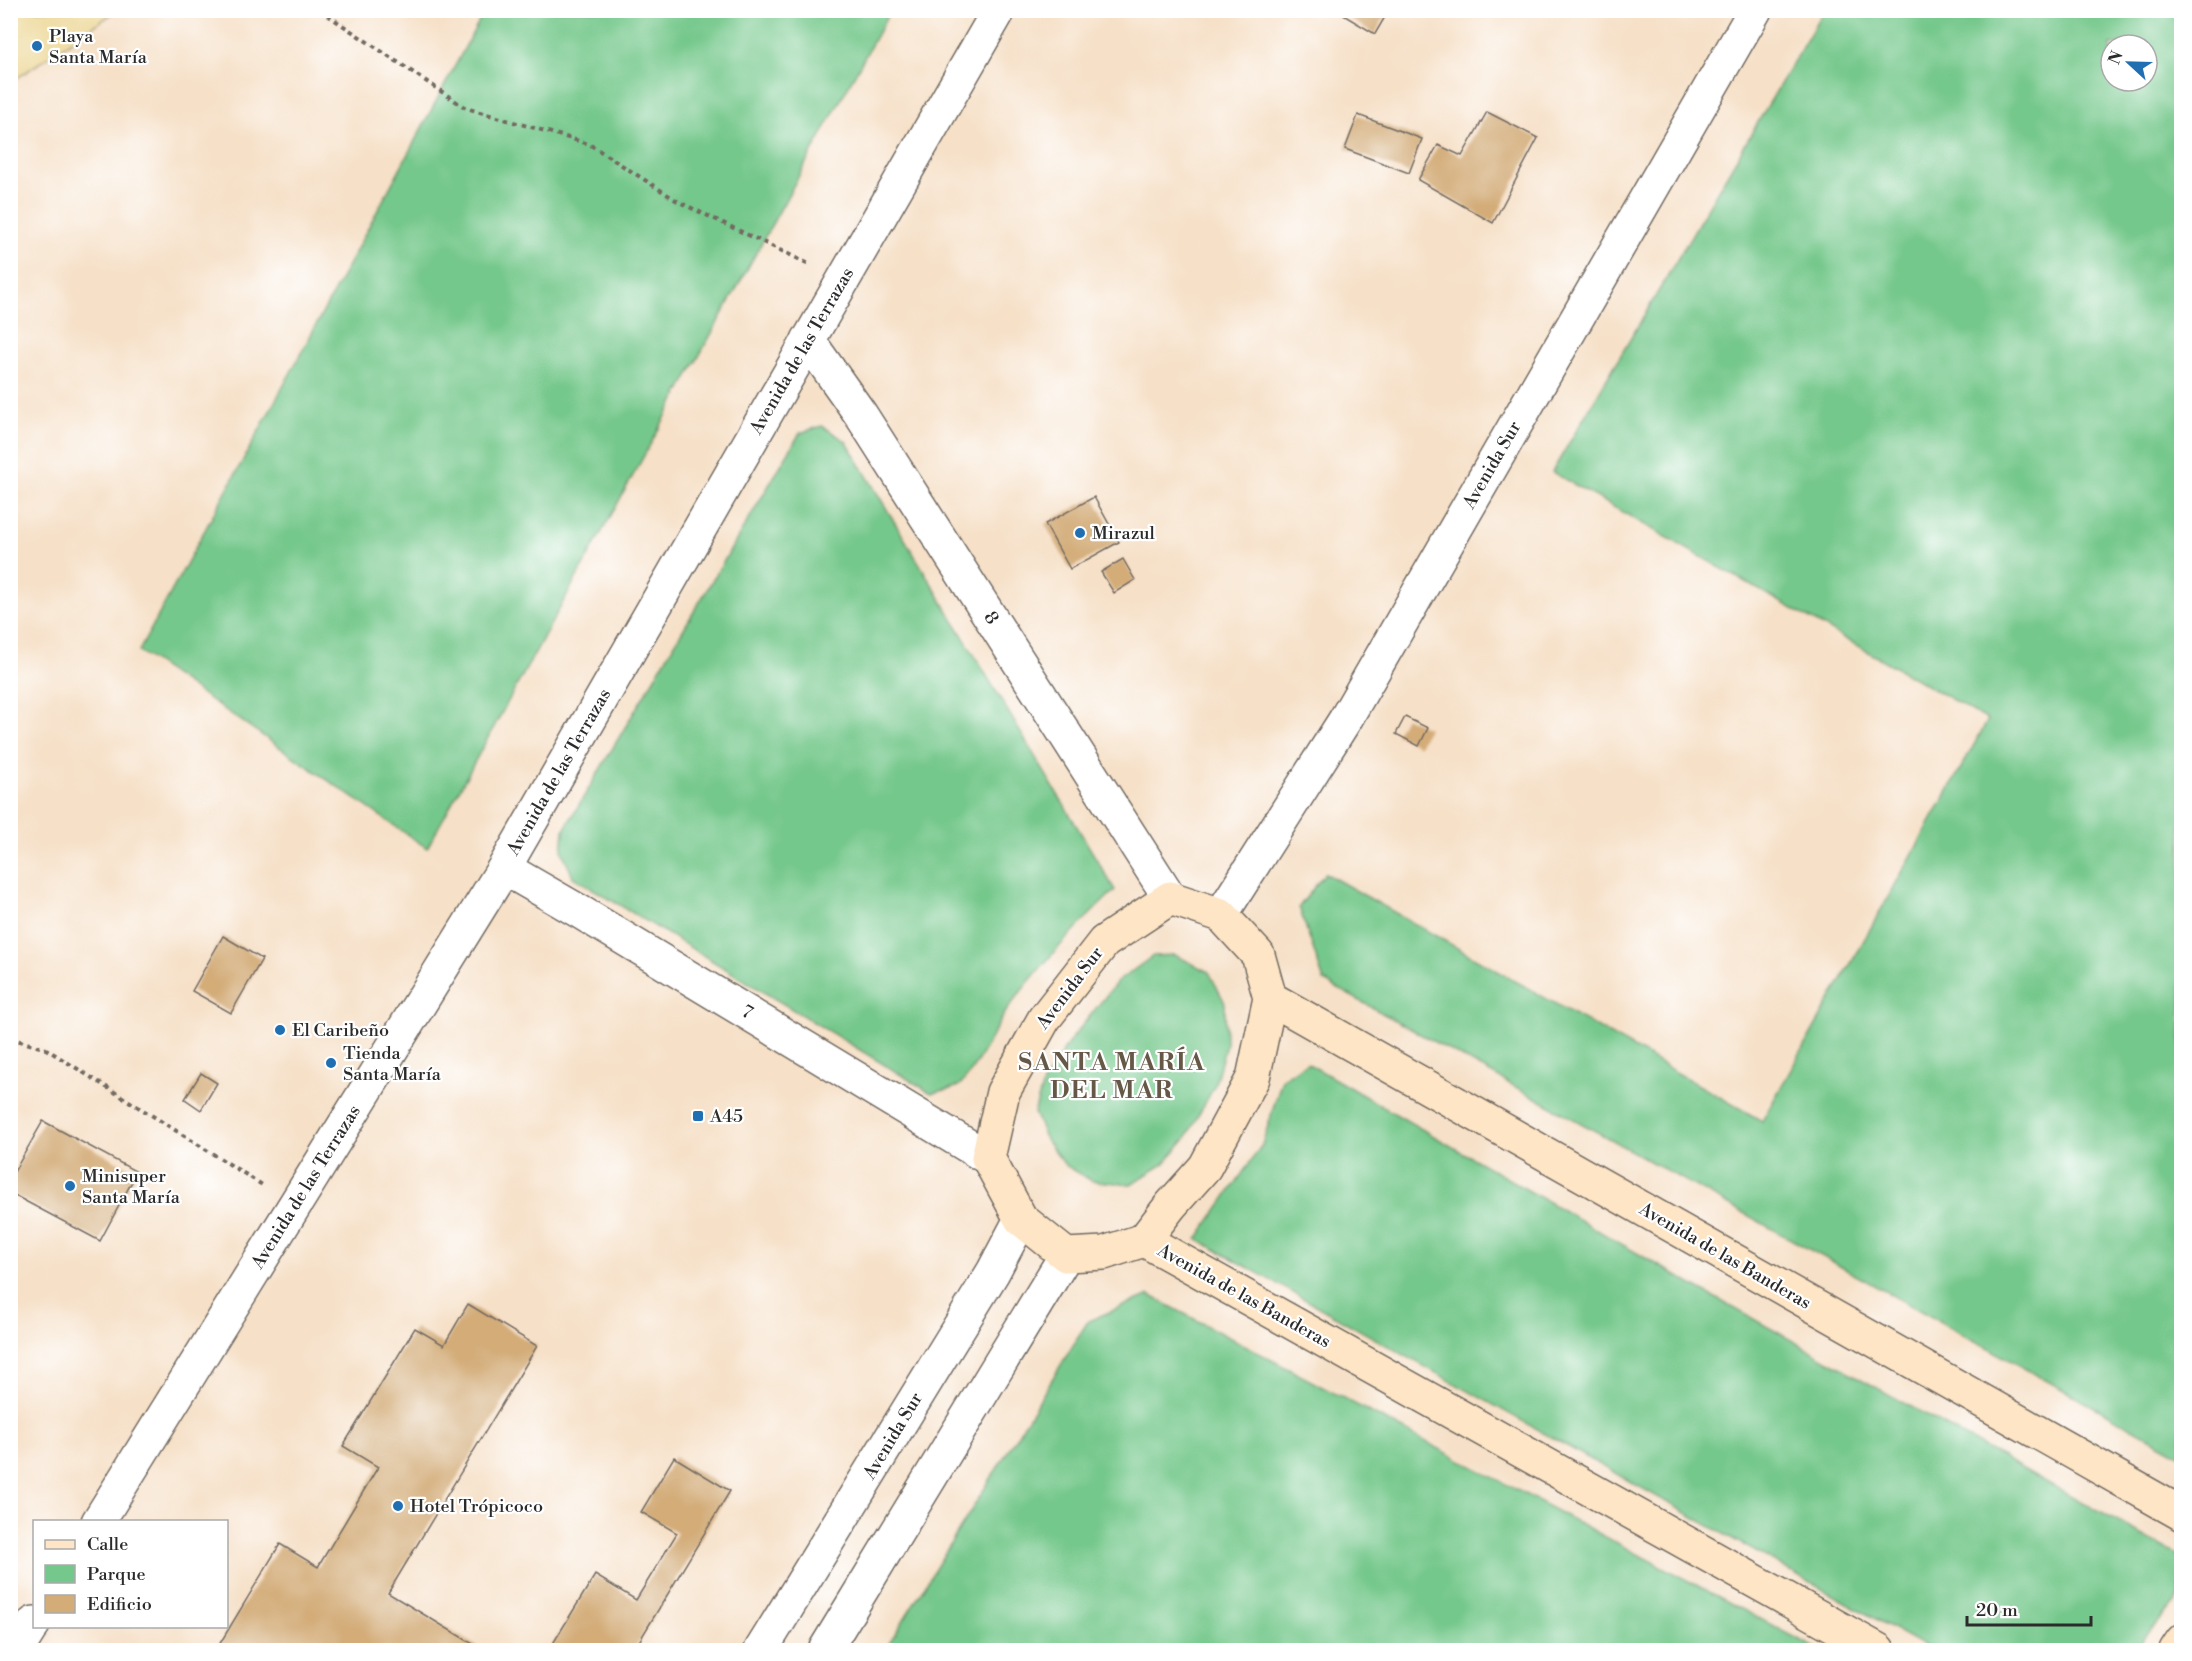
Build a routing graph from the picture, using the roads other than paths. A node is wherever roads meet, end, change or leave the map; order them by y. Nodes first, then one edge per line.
1 (999, 10) edge
2 (1755, 10) edge
3 (808, 340) junction
4 (504, 868) junction
5 (1170, 898) junction
6 (1221, 915) junction
7 (1270, 998) junction
8 (988, 1158) junction
9 (1021, 1219) junction
10 (1144, 1239) junction
11 (1066, 1255) junction
12 (2181, 1514) edge
13 (99, 1520) edge
14 (33, 1625) edge
15 (2181, 1641) edge
16 (17, 1650) edge
17 (762, 1650) edge
18 (825, 1650) edge
19 (1878, 1650) edge
20 (2176, 1650) edge

1 - 3 street, Avenida de las Terrazas
2 - 6 street, Avenida Sur
3 - 4 street, Avenida de las Terrazas
3 - 5 street, 8
4 - 8 street, 7
4 - 13 street, Avenida de las Terrazas
5 - 6 main road
5 - 8 main road, Avenida Sur
6 - 7 main road
7 - 10 main road
7 - 12 main road, Avenida de las Banderas
8 - 9 main road
9 - 11 main road
9 - 17 street, Avenida Sur
10 - 11 main road
10 - 19 main road, Avenida de las Banderas
11 - 18 street
14 - 16 street
15 - 20 main road

